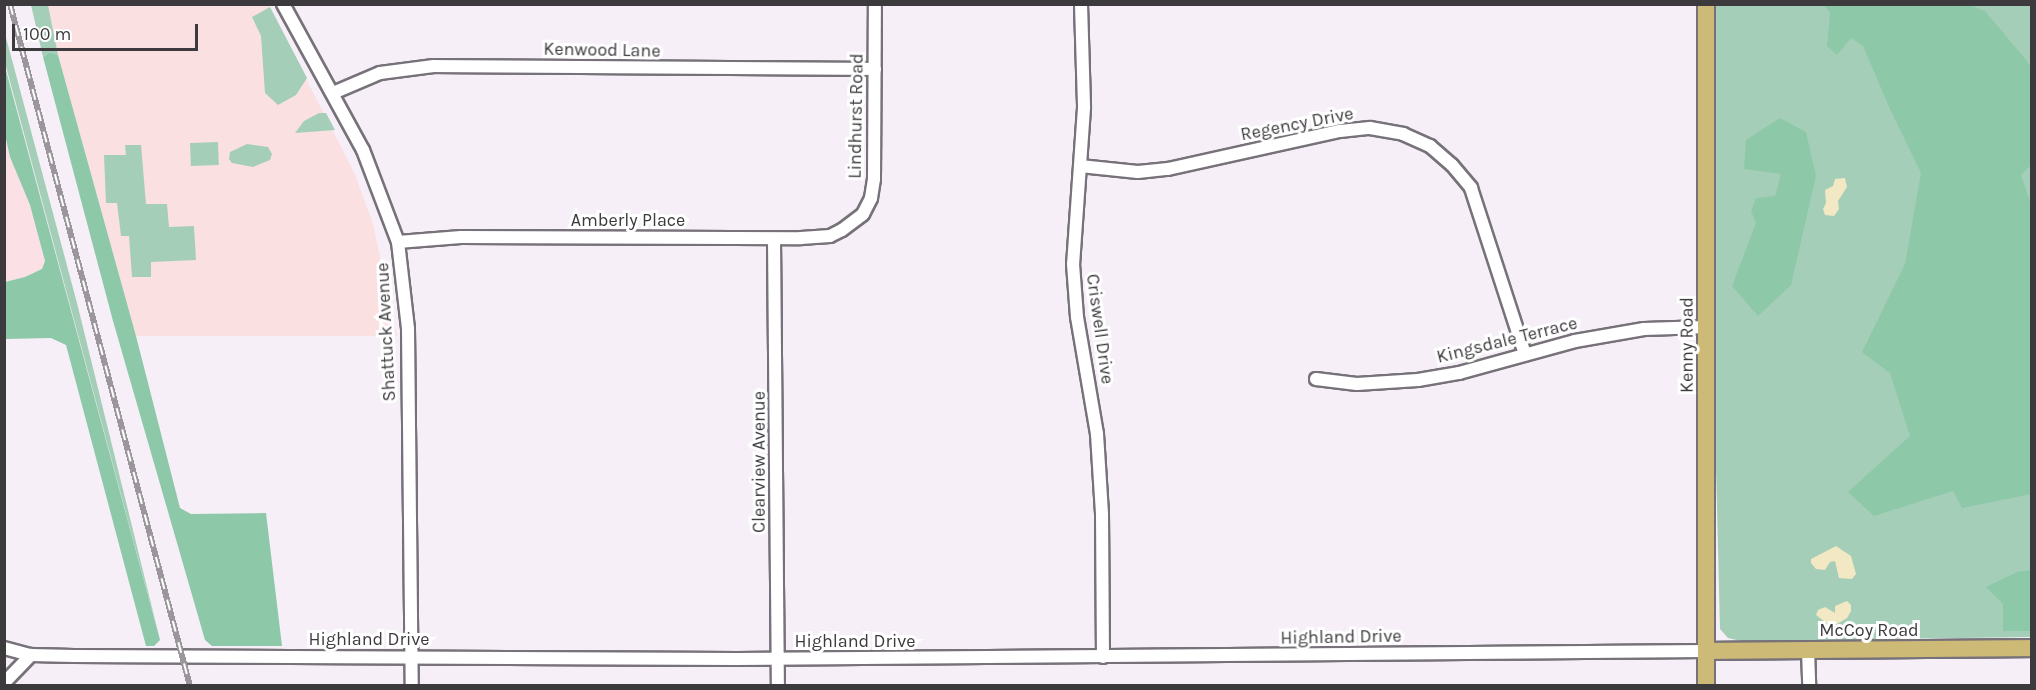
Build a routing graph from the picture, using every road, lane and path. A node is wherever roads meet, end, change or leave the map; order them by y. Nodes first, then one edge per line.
1 (283, 4) edge
2 (875, 4) edge
3 (1081, 4) edge
4 (1706, 4) edge
5 (875, 69) junction
6 (333, 93) junction
7 (1080, 166) junction
8 (855, 222) joint
9 (774, 239) junction
10 (398, 242) junction
11 (1706, 327) junction
12 (1524, 354) junction
13 (1316, 379) dead end
14 (4, 648) edge
15 (2031, 648) edge
16 (1808, 650) junction
17 (1707, 651) junction
18 (31, 655) junction
19 (412, 657) junction
20 (1103, 657) junction
21 (778, 659) junction
22 (4, 683) edge
23 (412, 686) edge
24 (778, 686) edge
25 (1706, 686) edge
26 (1809, 686) edge

1 - 6 street, Shattuck Avenue
2 - 5 street, Lindhurst Road
3 - 7 street, Criswell Drive
4 - 11 main road, Kenny Road
5 - 6 street, Kenwood Lane
5 - 8 street, Lindhurst Road
6 - 10 street, Shattuck Avenue
7 - 12 street, Regency Drive
7 - 20 street, Criswell Drive
8 - 9 street, Amberly Place
9 - 10 street, Amberly Place
9 - 21 street, Clearview Avenue
10 - 19 street, Shattuck Avenue
11 - 12 street, Kingsdale Terrace
11 - 17 main road, Kenny Road
12 - 13 street, Kingsdale Terrace
14 - 18 street, Highland Drive
15 - 16 main road, McCoy Road
16 - 17 main road, McCoy Road
16 - 26 street
17 - 20 street, Highland Drive
17 - 25 main road, Kenny Road
18 - 19 street, Highland Drive
18 - 22 street
19 - 21 street, Highland Drive
19 - 23 street, Shattuck Avenue
20 - 21 street, Highland Drive
21 - 24 street, Clearview Avenue

